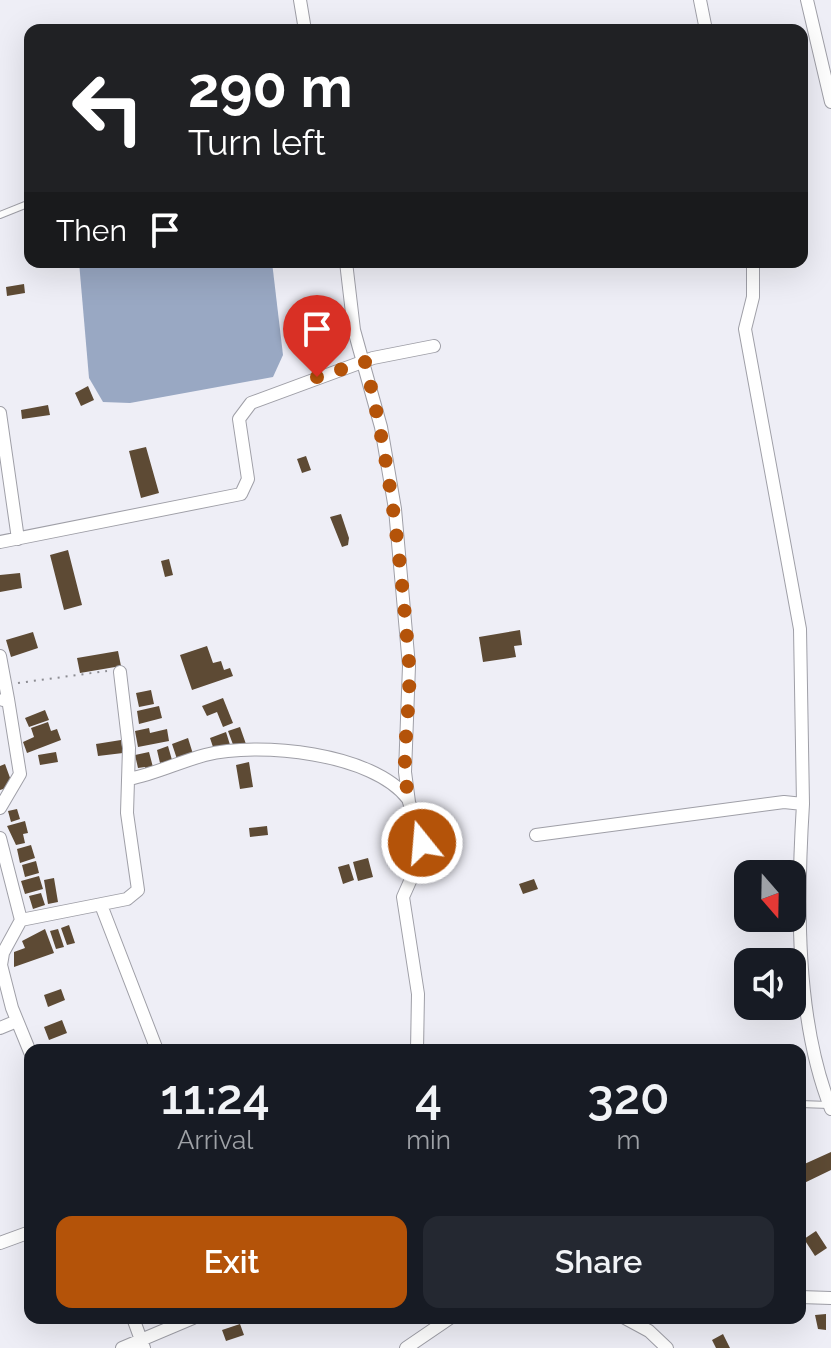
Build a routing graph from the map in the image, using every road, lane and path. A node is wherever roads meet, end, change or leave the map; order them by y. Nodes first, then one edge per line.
1 (300, 0) edge
2 (700, 0) edge
3 (807, 0) edge
4 (304, 24) edge
5 (705, 24) edge
6 (831, 102) edge
7 (24, 205) edge
8 (0, 215) edge
9 (347, 268) edge
10 (753, 268) edge
11 (434, 346) dead end
12 (365, 362) junction
13 (0, 413) edge
14 (18, 539) junction
15 (0, 542) edge
16 (0, 656) edge
17 (120, 672) joint
18 (6, 684) junction
19 (4, 700) edge
20 (129, 779) junction
21 (409, 802) junction
22 (803, 804) junction
23 (0, 808) edge
24 (536, 835) dead end
25 (0, 838) edge
26 (101, 905) junction
27 (21, 920) junction
28 (17, 1021) junction
29 (0, 1028) edge
30 (27, 1044) edge
31 (155, 1044) edge
32 (417, 1044) edge
33 (806, 1105) edge
34 (830, 1107) edge
35 (24, 1234) edge
36 (0, 1243) edge
37 (806, 1297) edge
38 (831, 1298) edge
39 (135, 1324) edge
40 (182, 1324) edge
41 (441, 1324) edge
42 (636, 1324) edge
43 (142, 1345) edge
44 (122, 1348) edge
45 (406, 1348) edge
46 (667, 1348) edge

1 - 4 street
2 - 5 street
3 - 6 street
7 - 8 lane
9 - 12 street
10 - 22 street
11 - 12 street
12 - 14 street
12 - 21 street
13 - 14 street
14 - 15 street
16 - 18 street
17 - 18 path
17 - 20 street
18 - 19 street
19 - 23 street
20 - 21 street
20 - 26 street
21 - 32 street
22 - 24 street
22 - 34 street
25 - 27 street
26 - 27 street
26 - 31 street
27 - 28 street
28 - 29 street
28 - 30 street
33 - 34 lane
35 - 36 street
37 - 38 street
39 - 43 street
40 - 43 street
41 - 45 street
42 - 46 street
43 - 44 street

